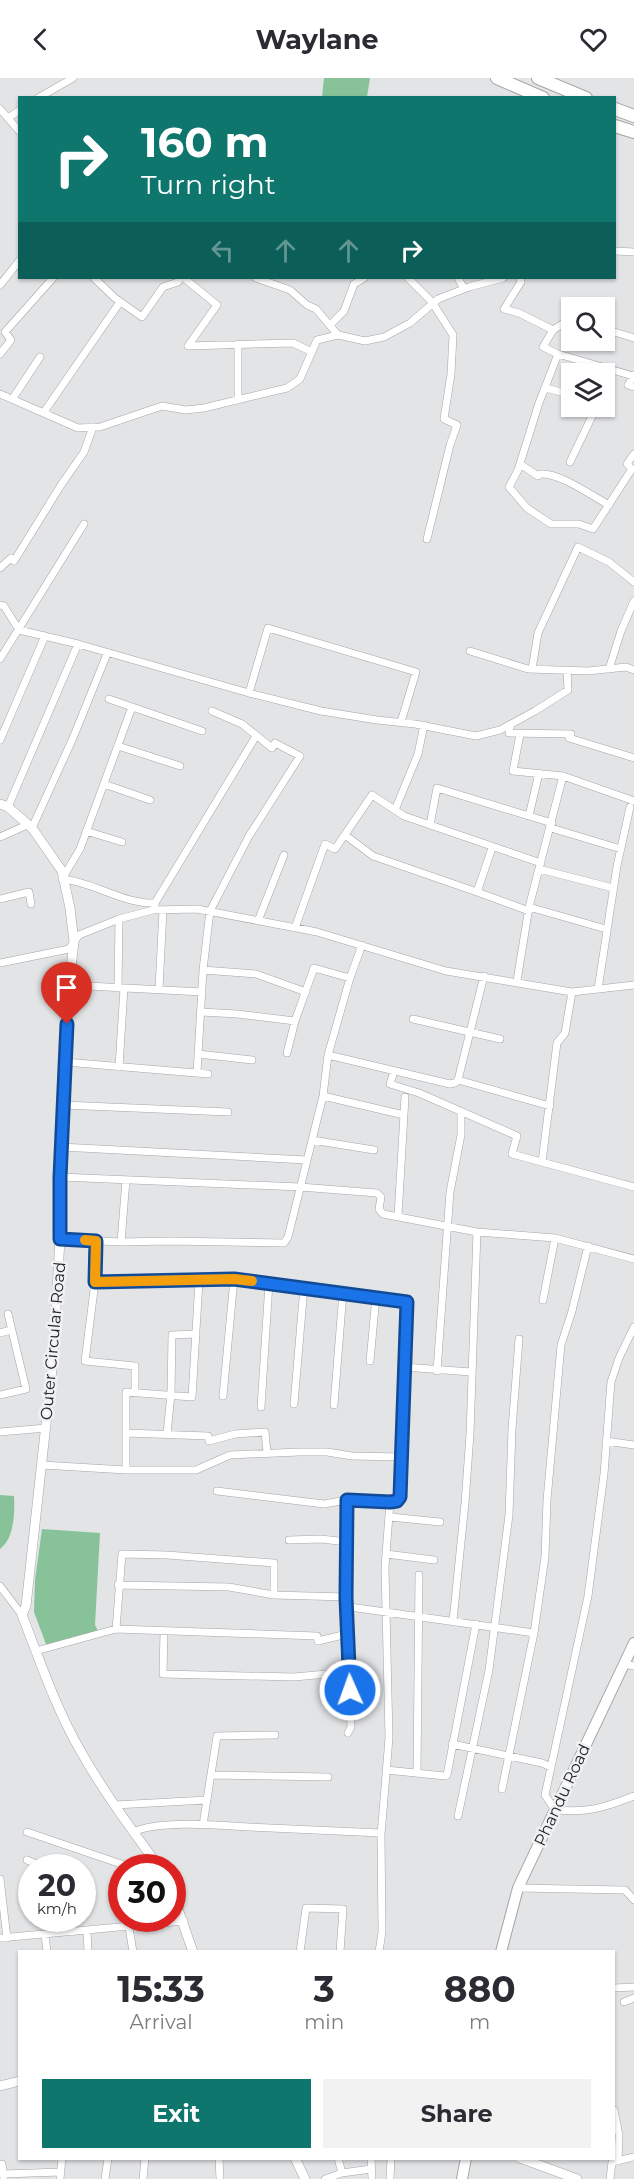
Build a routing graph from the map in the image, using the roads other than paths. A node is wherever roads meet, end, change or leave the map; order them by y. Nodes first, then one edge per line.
1 (73, 78) edge
2 (497, 78) edge
3 (538, 78) edge
4 (42, 96) edge
5 (538, 96) edge
6 (581, 96) edge
7 (0, 109) edge
8 (616, 109) edge
9 (18, 111) edge
10 (634, 116) edge
11 (8, 118) junction
12 (616, 126) edge
13 (18, 130) edge
14 (634, 132) edge
15 (616, 251) edge
16 (634, 252) edge
17 (18, 262) edge
18 (52, 279) edge
19 (95, 279) edge
20 (181, 279) edge
21 (183, 279) edge
22 (259, 279) edge
23 (362, 279) edge
24 (409, 279) edge
25 (459, 279) edge
26 (499, 279) edge
27 (520, 279) edge
28 (0, 285) edge
29 (464, 289) junction
30 (120, 302) junction
31 (433, 304) junction
32 (330, 325) junction
33 (561, 325) edge
34 (553, 330) junction
35 (615, 332) edge
36 (338, 335) junction
37 (634, 338) edge
38 (238, 344) junction
39 (312, 352) junction
40 (0, 354) edge
41 (558, 354) junction
42 (40, 357) dead end
43 (634, 375) edge
44 (634, 387) edge
45 (546, 388) junction
46 (561, 392) edge
47 (0, 394) edge
48 (13, 398) junction
49 (238, 400) junction
50 (44, 412) junction
51 (592, 417) edge
52 (93, 427) junction
53 (634, 454) edge
54 (570, 462) dead end
55 (520, 464) junction
56 (609, 505) junction
57 (84, 524) dead end
58 (427, 539) dead end
59 (0, 568) edge
60 (634, 582) edge
61 (634, 601) edge
62 (0, 605) edge
63 (19, 630) junction
64 (45, 636) junction
65 (78, 644) junction
66 (470, 651) dead end
67 (107, 654) junction
68 (0, 659) edge
69 (532, 669) junction
70 (609, 669) junction
71 (567, 670) junction
72 (634, 670) edge
73 (249, 693) junction
74 (109, 699) dead end
75 (132, 707) junction
76 (212, 711) dead end
77 (401, 722) junction
78 (424, 725) junction
79 (510, 725) junction
80 (202, 731) dead end
81 (520, 734) junction
82 (256, 735) junction
83 (0, 740) edge
84 (118, 746) junction
85 (634, 758) edge
86 (180, 766) dead end
87 (539, 773) junction
88 (563, 776) junction
89 (104, 784) junction
90 (150, 800) dead end
91 (632, 804) edge
92 (4, 806) edge
93 (394, 810) junction
94 (529, 816) junction
95 (430, 825) junction
96 (29, 826) junction
97 (551, 826) junction
98 (86, 831) junction
99 (345, 835) junction
100 (0, 837) edge
101 (122, 842) dead end
102 (492, 848) junction
103 (621, 849) junction
104 (284, 855) dead end
105 (540, 866) junction
106 (63, 879) junction
107 (613, 888) junction
108 (477, 892) junction
109 (0, 898) edge
110 (31, 904) dead end
111 (158, 908) junction
112 (529, 909) junction
113 (210, 911) junction
114 (119, 919) junction
115 (258, 921) junction
116 (295, 928) junction
117 (606, 929) junction
118 (74, 942) junction
119 (362, 945) junction
120 (0, 963) edge
121 (203, 970) junction
122 (484, 976) junction
123 (350, 978) junction
124 (517, 981) junction
125 (634, 985) edge
126 (69, 986) junction
127 (121, 988) junction
128 (159, 989) junction
129 (598, 989) junction
130 (202, 992) junction
131 (306, 992) junction
132 (572, 992) junction
133 (201, 1012) junction
134 (413, 1019) dead end
135 (295, 1021) junction
136 (470, 1032) junction
137 (500, 1039) dead end
138 (287, 1053) dead end
139 (198, 1054) junction
140 (328, 1055) junction
141 (252, 1060) dead end
142 (65, 1062) junction
143 (119, 1067) junction
144 (394, 1071) junction
145 (197, 1073) junction
146 (208, 1074) dead end
147 (458, 1080) junction
148 (323, 1096) junction
149 (405, 1097) dead end
150 (63, 1105) junction
151 (550, 1106) junction
152 (228, 1112) dead end
153 (461, 1112) junction
154 (404, 1116) junction
155 (312, 1140) junction
156 (61, 1147) junction
157 (374, 1150) dead end
158 (306, 1160) junction
159 (542, 1162) junction
160 (60, 1177) junction
161 (126, 1180) junction
162 (300, 1187) junction
163 (634, 1187) edge
164 (398, 1216) junction
165 (448, 1226) junction
166 (477, 1232) junction
167 (555, 1238) junction
168 (60, 1239) junction
169 (96, 1241) junction
170 (121, 1242) junction
171 (588, 1246) junction
172 (634, 1259) edge
173 (234, 1279) junction
174 (199, 1281) junction
175 (95, 1282) junction
176 (269, 1283) junction
177 (304, 1287) junction
178 (343, 1292) junction
179 (376, 1296) junction
180 (543, 1300) dead end
181 (8, 1314) dead end
182 (634, 1327) edge
183 (11, 1330) junction
184 (0, 1333) edge
185 (195, 1334) junction
186 (519, 1339) dead end
187 (370, 1361) dead end
188 (405, 1367) junction
189 (437, 1371) junction
190 (471, 1372) junction
191 (135, 1392) junction
192 (0, 1395) edge
193 (171, 1395) junction
194 (223, 1396) dead end
195 (294, 1404) dead end
196 (334, 1405) dead end
197 (261, 1407) dead end
198 (46, 1428) junction
199 (0, 1432) edge
200 (126, 1433) junction
201 (166, 1434) junction
202 (606, 1441) junction
203 (634, 1445) edge
204 (267, 1453) junction
205 (401, 1457) junction
206 (42, 1465) junction
207 (126, 1470) junction
208 (217, 1491) dead end
209 (347, 1500) junction
210 (390, 1502) junction
211 (390, 1517) junction
212 (440, 1522) dead end
213 (289, 1540) dead end
214 (347, 1542) junction
215 (386, 1554) junction
216 (434, 1560) dead end
217 (419, 1575) dead end
218 (118, 1585) junction
219 (0, 1586) edge
220 (274, 1595) junction
221 (346, 1598) junction
222 (386, 1612) junction
223 (22, 1615) junction
224 (418, 1616) junction
225 (453, 1621) junction
226 (476, 1624) junction
227 (493, 1627) junction
228 (116, 1629) junction
229 (164, 1630) junction
230 (534, 1633) junction
231 (347, 1634) junction
232 (634, 1643) edge
233 (36, 1651) junction
234 (629, 1665) edge
235 (349, 1672) junction
236 (348, 1733) dead end
237 (275, 1735) dead end
238 (452, 1744) junction
239 (471, 1749) junction
240 (509, 1757) junction
241 (551, 1767) junction
242 (386, 1770) junction
243 (417, 1773) junction
244 (211, 1775) junction
245 (328, 1778) dead end
246 (502, 1789) dead end
247 (634, 1796) edge
248 (207, 1800) junction
249 (115, 1805) junction
250 (555, 1810) junction
251 (458, 1816) dead end
252 (203, 1825) junction
253 (134, 1832) junction
254 (27, 1833) dead end
255 (381, 1833) junction
256 (150, 1854) edge
257 (108, 1860) edge
258 (0, 1879) edge
259 (518, 1888) junction
260 (634, 1899) edge
261 (186, 1928) edge
262 (72, 1932) edge
263 (87, 1932) edge
264 (130, 1932) edge
265 (45, 1935) junction
266 (3, 1938) edge
267 (47, 1950) edge
268 (88, 1950) edge
269 (133, 1950) edge
270 (192, 1950) edge
271 (300, 1950) edge
272 (340, 1950) edge
273 (379, 1950) edge
274 (502, 1950) edge
275 (615, 1988) edge
276 (634, 1988) edge
277 (634, 1998) edge
278 (624, 2002) dead end
279 (18, 2082) edge
280 (0, 2086) edge
281 (615, 2115) edge
282 (634, 2157) edge
283 (62, 2160) edge
284 (108, 2160) edge
285 (145, 2160) edge
286 (219, 2160) edge
287 (296, 2160) edge
288 (339, 2160) edge
289 (371, 2160) edge
290 (391, 2160) edge
291 (466, 2160) edge
292 (525, 2160) edge
293 (618, 2161) junction
294 (2, 2164) dead end
295 (371, 2169) junction
296 (342, 2173) junction
297 (60, 2175) edge
298 (4, 2177) edge
299 (105, 2179) edge
300 (143, 2179) edge
301 (220, 2179) edge
302 (305, 2179) edge
303 (325, 2179) edge
304 (372, 2179) edge
305 (390, 2179) edge
306 (462, 2179) edge
307 (577, 2179) edge
308 (610, 2179) edge

1 - 4 street
2 - 5 highway
3 - 6 highway
7 - 11 street
8 - 10 highway
9 - 11 street
11 - 13 street
12 - 14 highway
15 - 16 street
17 - 28 street
18 - 40 street
19 - 30 street
20 - 30 street
21 - 38 street
22 - 32 street
23 - 32 street
24 - 31 street
25 - 29 street
26 - 29 street
27 - 34 street
29 - 31 street
30 - 50 street
31 - 36 street
31 - 58 street
32 - 36 street
33 - 34 street
34 - 41 street
35 - 37 street
36 - 39 street
38 - 39 street
38 - 49 street
39 - 49 street
41 - 43 street
41 - 45 street
42 - 48 street
43 - 44 street
45 - 46 street
45 - 55 street
47 - 48 street
48 - 50 street
49 - 52 street
50 - 52 street
51 - 54 street
52 - 59 street
53 - 56 street
55 - 56 street
55 - 56 street
57 - 63 street
60 - 69 street
61 - 70 street
62 - 63 street
63 - 64 street
63 - 68 street
64 - 65 street
64 - 83 street
65 - 67 street
65 - 92 street
66 - 69 street
67 - 73 street
67 - 96 street
69 - 71 street
70 - 71 street
70 - 72 street
71 - 79 street
73 - 77 street
73 - 77 street
74 - 75 street
75 - 80 street
75 - 84 street
76 - 82 street
77 - 78 street
78 - 79 street
78 - 93 street
79 - 81 street
81 - 85 street
81 - 87 street
82 - 111 street
82 - 113 street
84 - 86 street
84 - 89 street
87 - 88 street
87 - 94 street
88 - 91 street
88 - 97 street
89 - 90 street
89 - 98 street
91 - 103 street
92 - 96 main road, Outer Circular Road
93 - 95 street
93 - 99 street
94 - 95 street
94 - 97 street
95 - 102 street
96 - 100 street
96 - 106 main road, Outer Circular Road
97 - 103 street
97 - 105 street
98 - 101 street
98 - 106 street
99 - 108 street
99 - 116 street
102 - 105 street
102 - 108 street
103 - 107 street
104 - 115 street
105 - 107 street
105 - 112 street
106 - 111 street
106 - 118 main road, Outer Circular Road
107 - 117 street
108 - 112 street
109 - 110 street
111 - 113 street
111 - 114 street
111 - 128 street
112 - 117 street
112 - 124 street
113 - 115 street
113 - 121 street
114 - 118 street
114 - 127 street
115 - 116 street
116 - 119 street
117 - 129 street
118 - 120 street
118 - 126 main road, Outer Circular Road
119 - 122 street
119 - 123 street
121 - 130 street
121 - 131 street
122 - 124 street
122 - 136 street
123 - 131 street
123 - 140 street
124 - 132 street
125 - 129 street
126 - 127 street
126 - 142 main road, Outer Circular Road
127 - 128 street
127 - 143 street
128 - 130 street
129 - 132 street
130 - 133 street
131 - 135 street
132 - 151 street
133 - 135 street
133 - 139 street
134 - 136 street
135 - 138 street
136 - 137 street
136 - 147 street
139 - 141 street
139 - 145 street
140 - 144 street
140 - 148 street
142 - 143 street
142 - 150 main road, Outer Circular Road
143 - 145 street
144 - 147 street
144 - 153 street
145 - 146 street
147 - 151 street
148 - 154 street
148 - 155 street
149 - 154 street
150 - 152 street
150 - 156 main road, Outer Circular Road
151 - 159 street
153 - 159 street
153 - 165 street
154 - 164 street
155 - 157 street
155 - 158 street
156 - 158 street
156 - 160 main road, Outer Circular Road
158 - 162 street
159 - 163 street
160 - 161 street
160 - 168 main road, Outer Circular Road
161 - 162 street
161 - 170 street
162 - 164 street
162 - 170 street
164 - 165 street
165 - 166 street
165 - 189 street
166 - 167 street
166 - 190 street
167 - 171 street
167 - 180 street
168 - 169 street
168 - 198 main road, Outer Circular Road
169 - 170 street
169 - 175 street
171 - 172 street
171 - 230 street
173 - 174 street
173 - 176 street
173 - 194 street
174 - 175 street
174 - 185 street
175 - 191 street
176 - 177 street
176 - 197 street
177 - 178 street
177 - 195 street
178 - 179 street
178 - 196 street
179 - 187 street
179 - 188 street
181 - 183 street
182 - 202 street
183 - 184 street
183 - 192 street
185 - 193 street
185 - 193 street
186 - 227 street
188 - 189 street
188 - 205 street
189 - 190 street
190 - 225 street
191 - 193 street
191 - 200 street
193 - 201 street
198 - 199 street
198 - 206 main road, Outer Circular Road
200 - 201 street
200 - 207 street
201 - 204 street
202 - 203 street
202 - 241 street
204 - 205 street
204 - 207 street
205 - 210 street
206 - 207 street
206 - 223 main road, Outer Circular Road
208 - 209 street
209 - 210 street
209 - 214 street
210 - 211 street
211 - 212 street
211 - 215 street
213 - 214 street
214 - 221 street
215 - 216 street
215 - 222 street
217 - 224 street
218 - 220 street
218 - 220 street
218 - 228 street
219 - 223 street
220 - 221 street
221 - 222 street
221 - 231 street
222 - 224 street
222 - 242 street
223 - 233 main road
224 - 225 street
224 - 243 street
225 - 226 street
226 - 227 street
226 - 238 street
227 - 230 street
227 - 239 street
228 - 229 street
228 - 233 street
229 - 231 street
229 - 235 street
230 - 240 street
231 - 235 street
232 - 234 main road, Phandu Road
233 - 249 main road
234 - 250 main road, Phandu Road
235 - 236 street
237 - 244 street
238 - 239 street
238 - 243 street
239 - 240 street
239 - 251 street
240 - 241 street
240 - 246 street
241 - 250 street
242 - 243 street
242 - 255 street
244 - 245 street
244 - 248 street
247 - 250 street
248 - 249 street
248 - 252 street
249 - 253 main road
250 - 259 main road, Phandu Road
252 - 253 street
252 - 255 street
253 - 256 main road
254 - 257 street
255 - 273 street
258 - 266 street
259 - 260 street
259 - 274 main road, Phandu Road
261 - 270 main road
262 - 265 street
263 - 268 street
264 - 269 street
265 - 266 street
265 - 267 street
271 - 272 street
275 - 276 street
277 - 278 street
279 - 280 main road
281 - 293 street
282 - 293 street
283 - 297 street
284 - 299 street
285 - 300 street
286 - 301 street
287 - 302 main road
288 - 296 street
289 - 295 street
290 - 305 street
291 - 306 main road
292 - 307 main road
293 - 308 street
294 - 298 street
295 - 296 street
295 - 304 street
296 - 303 street
297 - 298 street

